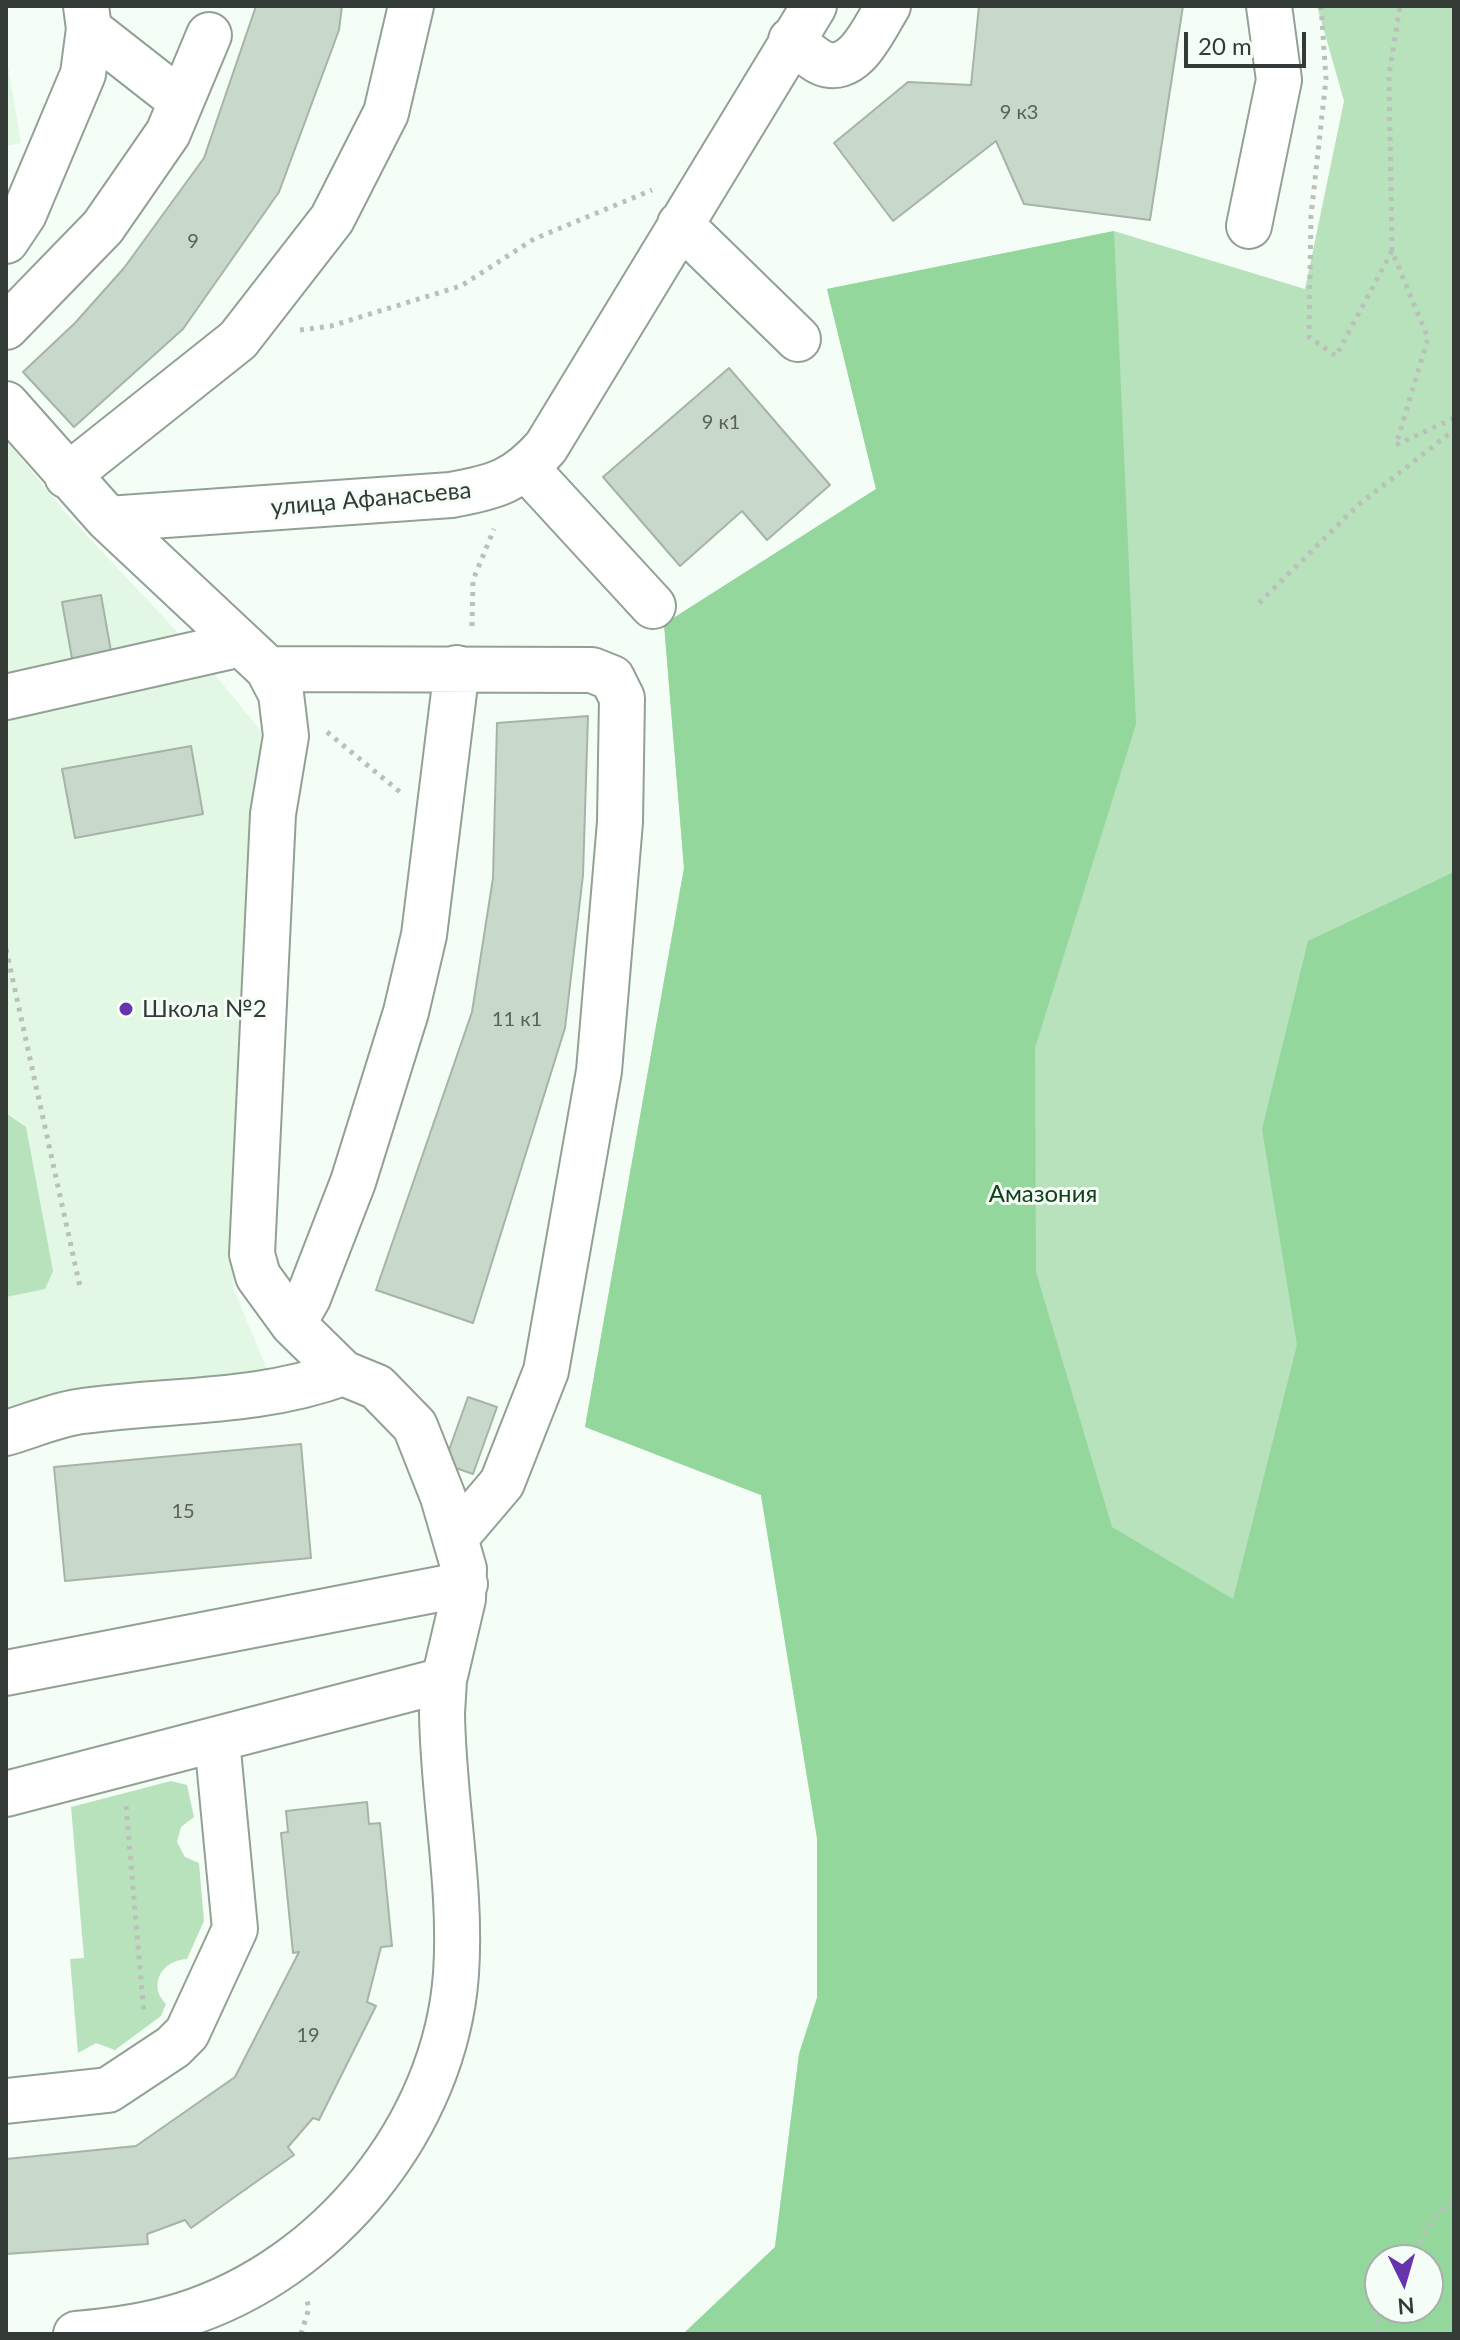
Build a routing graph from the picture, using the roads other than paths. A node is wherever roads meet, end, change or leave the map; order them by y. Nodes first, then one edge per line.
1 (411, 6) edge
2 (888, 6) edge
3 (1269, 6) edge
4 (87, 18) edge
5 (802, 23) edge
6 (209, 35) dead end
7 (181, 101) junction
8 (680, 224) junction
9 (1249, 226) dead end
10 (6, 241) edge
11 (6, 327) edge
12 (798, 339) dead end
13 (6, 404) edge
14 (527, 469) junction
15 (67, 476) junction
16 (108, 519) junction
17 (653, 606) dead end
18 (457, 668) junction
19 (263, 669) junction
20 (6, 697) edge
21 (293, 1324) junction
22 (343, 1373) junction
23 (6, 1433) edge
24 (456, 1537) junction
25 (465, 1584) junction
26 (6, 1673) edge
27 (444, 1680) junction
28 (217, 1740) junction
29 (6, 1794) edge
30 (6, 2101) edge
31 (76, 2334) edge

1 - 15 street
2 - 5 street
3 - 9 street
4 - 7 street
4 - 10 street
5 - 8 street, улица Афанасьева
6 - 7 street
7 - 11 street
8 - 12 street
8 - 14 street, улица Афанасьева
13 - 15 street
14 - 16 street, улица Афанасьева
14 - 17 street
15 - 16 street
16 - 19 street
18 - 19 street
18 - 21 street
18 - 24 street
19 - 20 street
19 - 21 street
21 - 22 street
22 - 23 street
22 - 24 street
24 - 25 street
25 - 26 street
25 - 27 street
27 - 28 street
27 - 31 street
28 - 29 street
28 - 30 street

